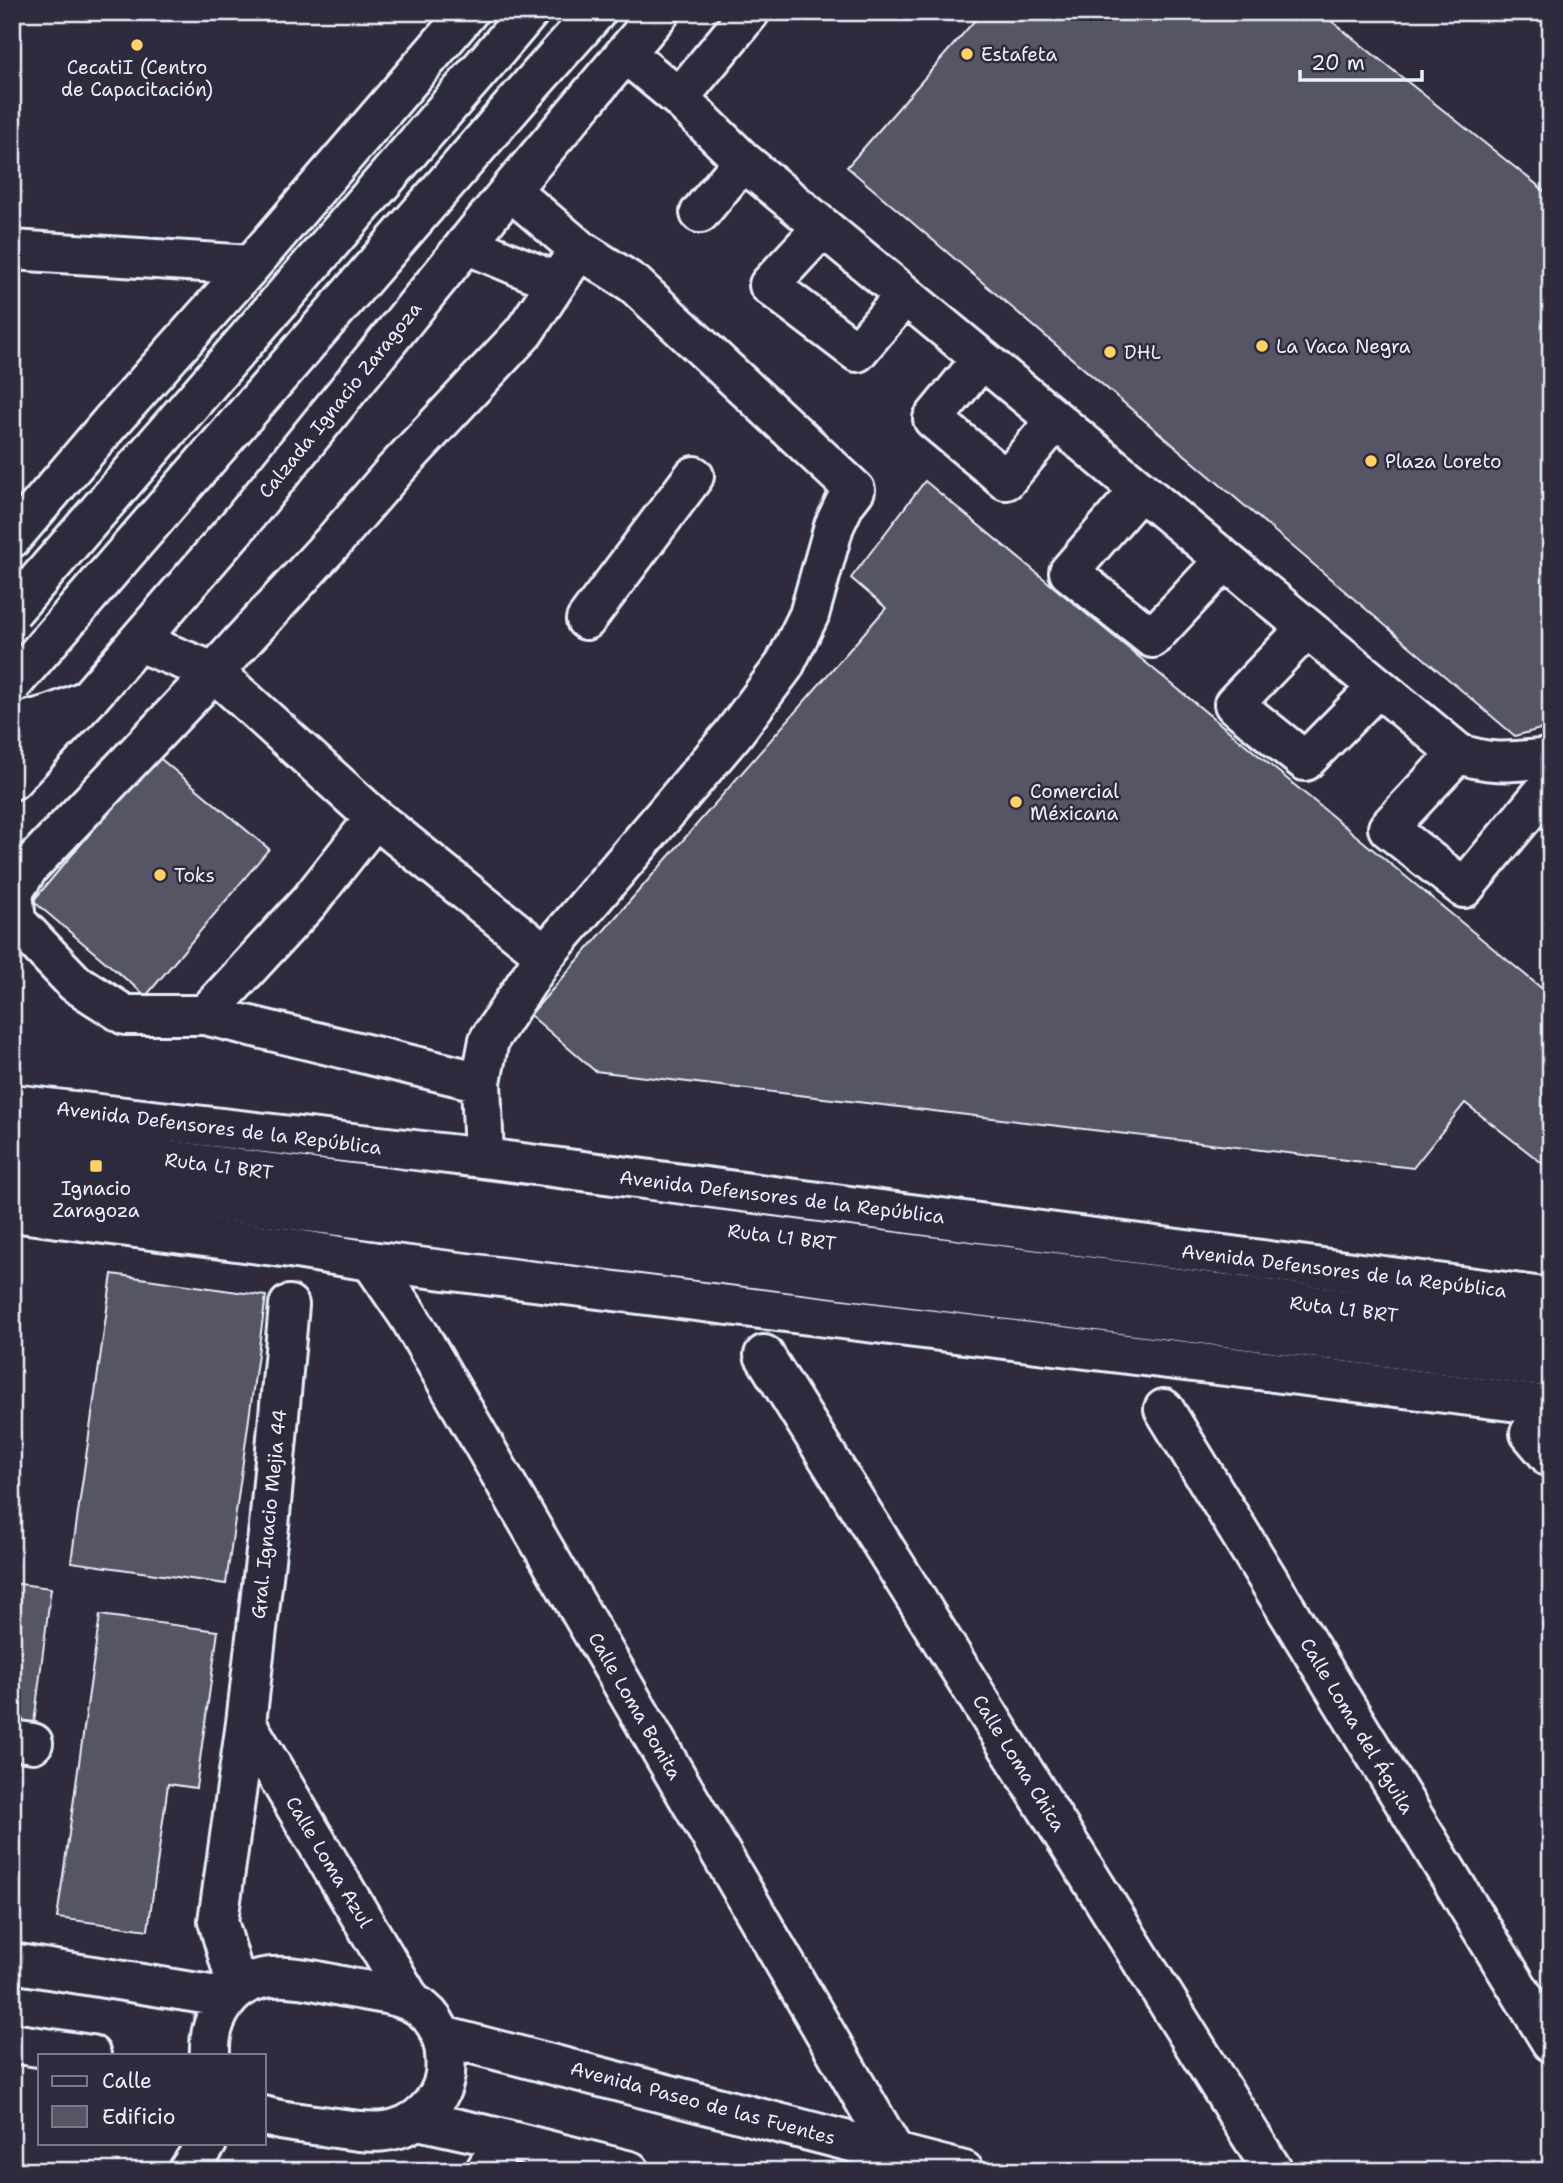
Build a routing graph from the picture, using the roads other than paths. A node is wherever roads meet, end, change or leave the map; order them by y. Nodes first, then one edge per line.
1 (468, 12) edge
2 (529, 12) edge
3 (596, 12) edge
4 (660, 12) edge
5 (750, 12) edge
6 (626, 54) junction
7 (679, 98) junction
8 (743, 160) junction
9 (510, 190) junction
10 (700, 213) dead end
11 (823, 227) junction
12 (466, 244) junction
13 (579, 249) junction
14 (12, 250) edge
15 (251, 265) junction
16 (556, 282) junction
17 (905, 295) junction
18 (982, 359) junction
19 (1056, 420) junction
20 (694, 476) dead end
21 (1140, 490) junction
22 (12, 538) edge
23 (1225, 560) junction
24 (12, 611) edge
25 (586, 620) dead end
26 (1307, 628) junction
27 (138, 642) junction
28 (214, 672) junction
29 (12, 684) edge
30 (1378, 687) junction
31 (88, 699) junction
32 (12, 720) edge
33 (1458, 752) junction
34 (1551, 758) edge
35 (12, 780) edge
36 (1551, 783) edge
37 (375, 818) junction
38 (545, 955) junction
39 (205, 1015) junction
40 (481, 1082) junction
41 (13, 1113) edge
42 (484, 1158) junction
43 (12, 1175) edge
44 (13, 1217) edge
45 (372, 1261) junction
46 (1551, 1298) edge
47 (289, 1305) dead end
48 (1551, 1335) edge
49 (764, 1355) dead end
50 (1551, 1368) edge
51 (1164, 1409) dead end
52 (1544, 1432) edge
53 (246, 1723) junction
54 (12, 1963) edge
55 (233, 1994) junction
56 (411, 2001) junction
57 (442, 2036) junction
58 (12, 2042) edge
59 (1551, 2042) edge
60 (85, 2054) edge
61 (210, 2054) edge
62 (266, 2117) edge
63 (418, 2120) junction
64 (206, 2144) edge
65 (895, 2153) junction
66 (497, 2157) edge
67 (188, 2171) edge
68 (630, 2171) edge
69 (964, 2171) edge
70 (1273, 2171) edge

1 - 15 main road
2 - 24 main road, bridge
3 - 29 main road, bridge
4 - 6 main road, Calzada Ignacio Zaragoza
5 - 7 main road
6 - 7 main road
6 - 9 main road, Calzada Ignacio Zaragoza
7 - 8 main road
8 - 10 main road
8 - 11 main road
9 - 12 main road, Calzada Ignacio Zaragoza
9 - 13 main road
11 - 17 main road
11 - 17 main road
12 - 16 main road
12 - 27 main road, Calzada Ignacio Zaragoza
13 - 16 main road
13 - 38 main road
14 - 15 main road
15 - 22 main road
16 - 28 main road
17 - 18 main road
18 - 19 main road
18 - 19 main road
19 - 21 main road
20 - 25 main road
21 - 23 main road
21 - 23 main road
23 - 26 main road
26 - 30 main road
26 - 30 main road
27 - 28 main road
27 - 31 main road, Calzada Ignacio Zaragoza
28 - 37 main road
28 - 39 main road
30 - 33 main road
31 - 32 main road
31 - 35 main road, Calzada Ignacio Zaragoza
33 - 34 main road
33 - 36 main road
37 - 38 main road
37 - 39 main road
38 - 40 main road
39 - 40 main road
40 - 42 main road
41 - 42 main road, Avenida Defensores de la República
41 - 48 main road, Ruta L1 BRT
42 - 46 main road, Avenida Defensores de la República
43 - 50 main road, Ruta L1 BRT
44 - 45 main road
45 - 52 main road
45 - 65 main road, Calle Loma Bonita
47 - 53 main road, Gral. Ignacio Mejia 44
49 - 70 main road, Calle Loma Chica
51 - 59 main road, Calle Loma del Águila
53 - 55 main road, Gral. Ignacio Mejia 44
53 - 56 main road, Calle Loma Azul
54 - 55 main road
55 - 56 main road
55 - 61 main road
56 - 57 main road, Calle Loma Azul
57 - 63 main road
57 - 65 main road, Avenida Paseo de las Fuentes
58 - 60 main road
62 - 63 main road
63 - 66 main road
64 - 67 main road
65 - 69 main road, Avenida Paseo de las Fuentes
66 - 68 main road

